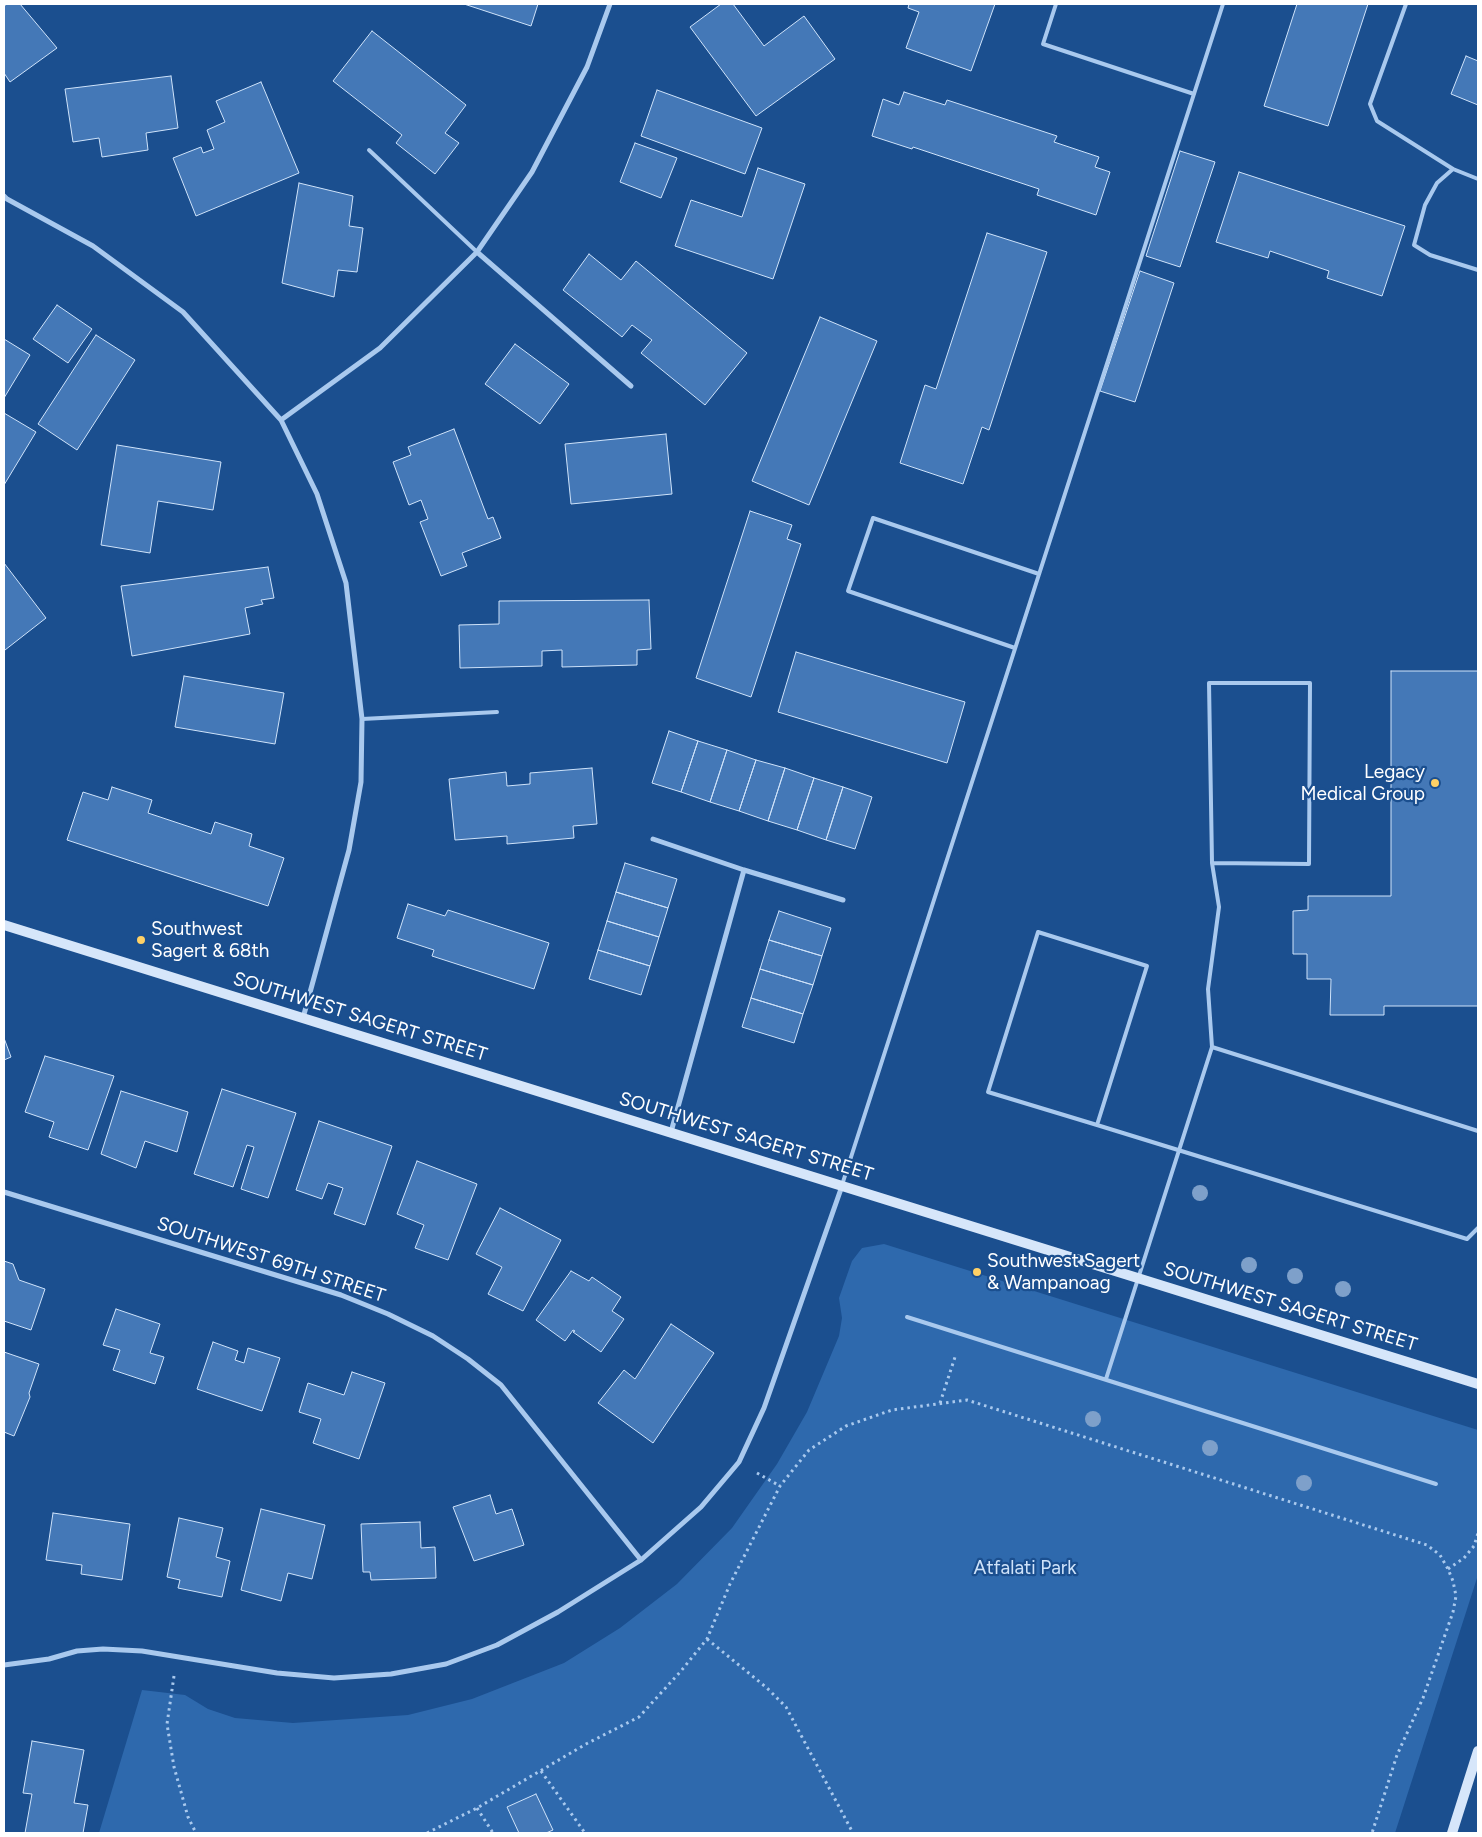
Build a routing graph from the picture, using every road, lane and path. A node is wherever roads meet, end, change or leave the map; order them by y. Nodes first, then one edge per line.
1 (610, 4) edge
2 (1056, 4) edge
3 (1223, 4) edge
4 (1406, 4) edge
5 (1194, 94) junction
6 (369, 150) dead end
7 (1453, 169) junction
8 (1478, 178) edge
9 (5, 199) edge
10 (477, 252) junction
11 (1478, 270) edge
12 (631, 386) dead end
13 (281, 420) junction
14 (1039, 574) junction
15 (1015, 648) junction
16 (497, 712) dead end
17 (362, 720) junction
18 (653, 839) dead end
19 (1212, 863) junction
20 (744, 870) junction
21 (843, 900) dead end
22 (4, 925) edge
23 (303, 1018) junction
24 (1212, 1047) junction
25 (1096, 1126) junction
26 (1478, 1131) edge
27 (671, 1132) junction
28 (1178, 1151) junction
29 (842, 1185) junction
30 (4, 1192) edge
31 (1478, 1228) edge
32 (1137, 1278) junction
33 (907, 1317) dead end
34 (963, 1334) junction
35 (1106, 1379) junction
36 (1478, 1384) edge
37 (940, 1403) junction
38 (739, 1462) junction
39 (1436, 1484) dead end
40 (780, 1486) junction
41 (1478, 1532) edge
42 (641, 1560) junction
43 (1448, 1569) junction
44 (707, 1639) junction
45 (177, 1656) junction
46 (4, 1665) edge
47 (1478, 1751) edge
48 (540, 1771) junction
49 (477, 1808) junction
50 (196, 1833) edge
51 (427, 1833) edge
52 (493, 1833) edge
53 (585, 1833) edge
54 (853, 1833) edge
55 (1372, 1833) edge
56 (1452, 1833) edge

1 - 10 street
2 - 5 lane
3 - 5 lane
4 - 7 lane
5 - 14 lane
6 - 10 lane
7 - 8 lane
7 - 11 lane
9 - 13 street
10 - 12 street
10 - 13 street
13 - 17 street
14 - 15 lane
14 - 15 lane
15 - 29 lane
16 - 17 lane
17 - 23 street
18 - 20 street
19 - 19 lane
19 - 24 lane
20 - 21 street
20 - 27 street
22 - 23 main road, SOUTHWEST SAGERT STREET
23 - 27 main road, SOUTHWEST SAGERT STREET
24 - 26 lane
24 - 28 lane
25 - 25 lane
25 - 28 lane
27 - 29 main road, SOUTHWEST SAGERT STREET
28 - 31 lane
28 - 32 lane
29 - 32 main road, SOUTHWEST SAGERT STREET
29 - 38 street
30 - 42 street, SOUTHWEST 69TH STREET
32 - 35 lane
32 - 36 main road, SOUTHWEST SAGERT STREET
33 - 34 lane
34 - 35 lane
34 - 37 path
35 - 39 lane
37 - 40 path
37 - 43 path
38 - 40 path
38 - 42 street
40 - 44 path
41 - 43 path
42 - 45 street
43 - 55 path
44 - 48 path
44 - 54 path
45 - 46 street
45 - 50 path
47 - 56 main road
48 - 49 path
48 - 53 path
49 - 51 path
49 - 52 path

